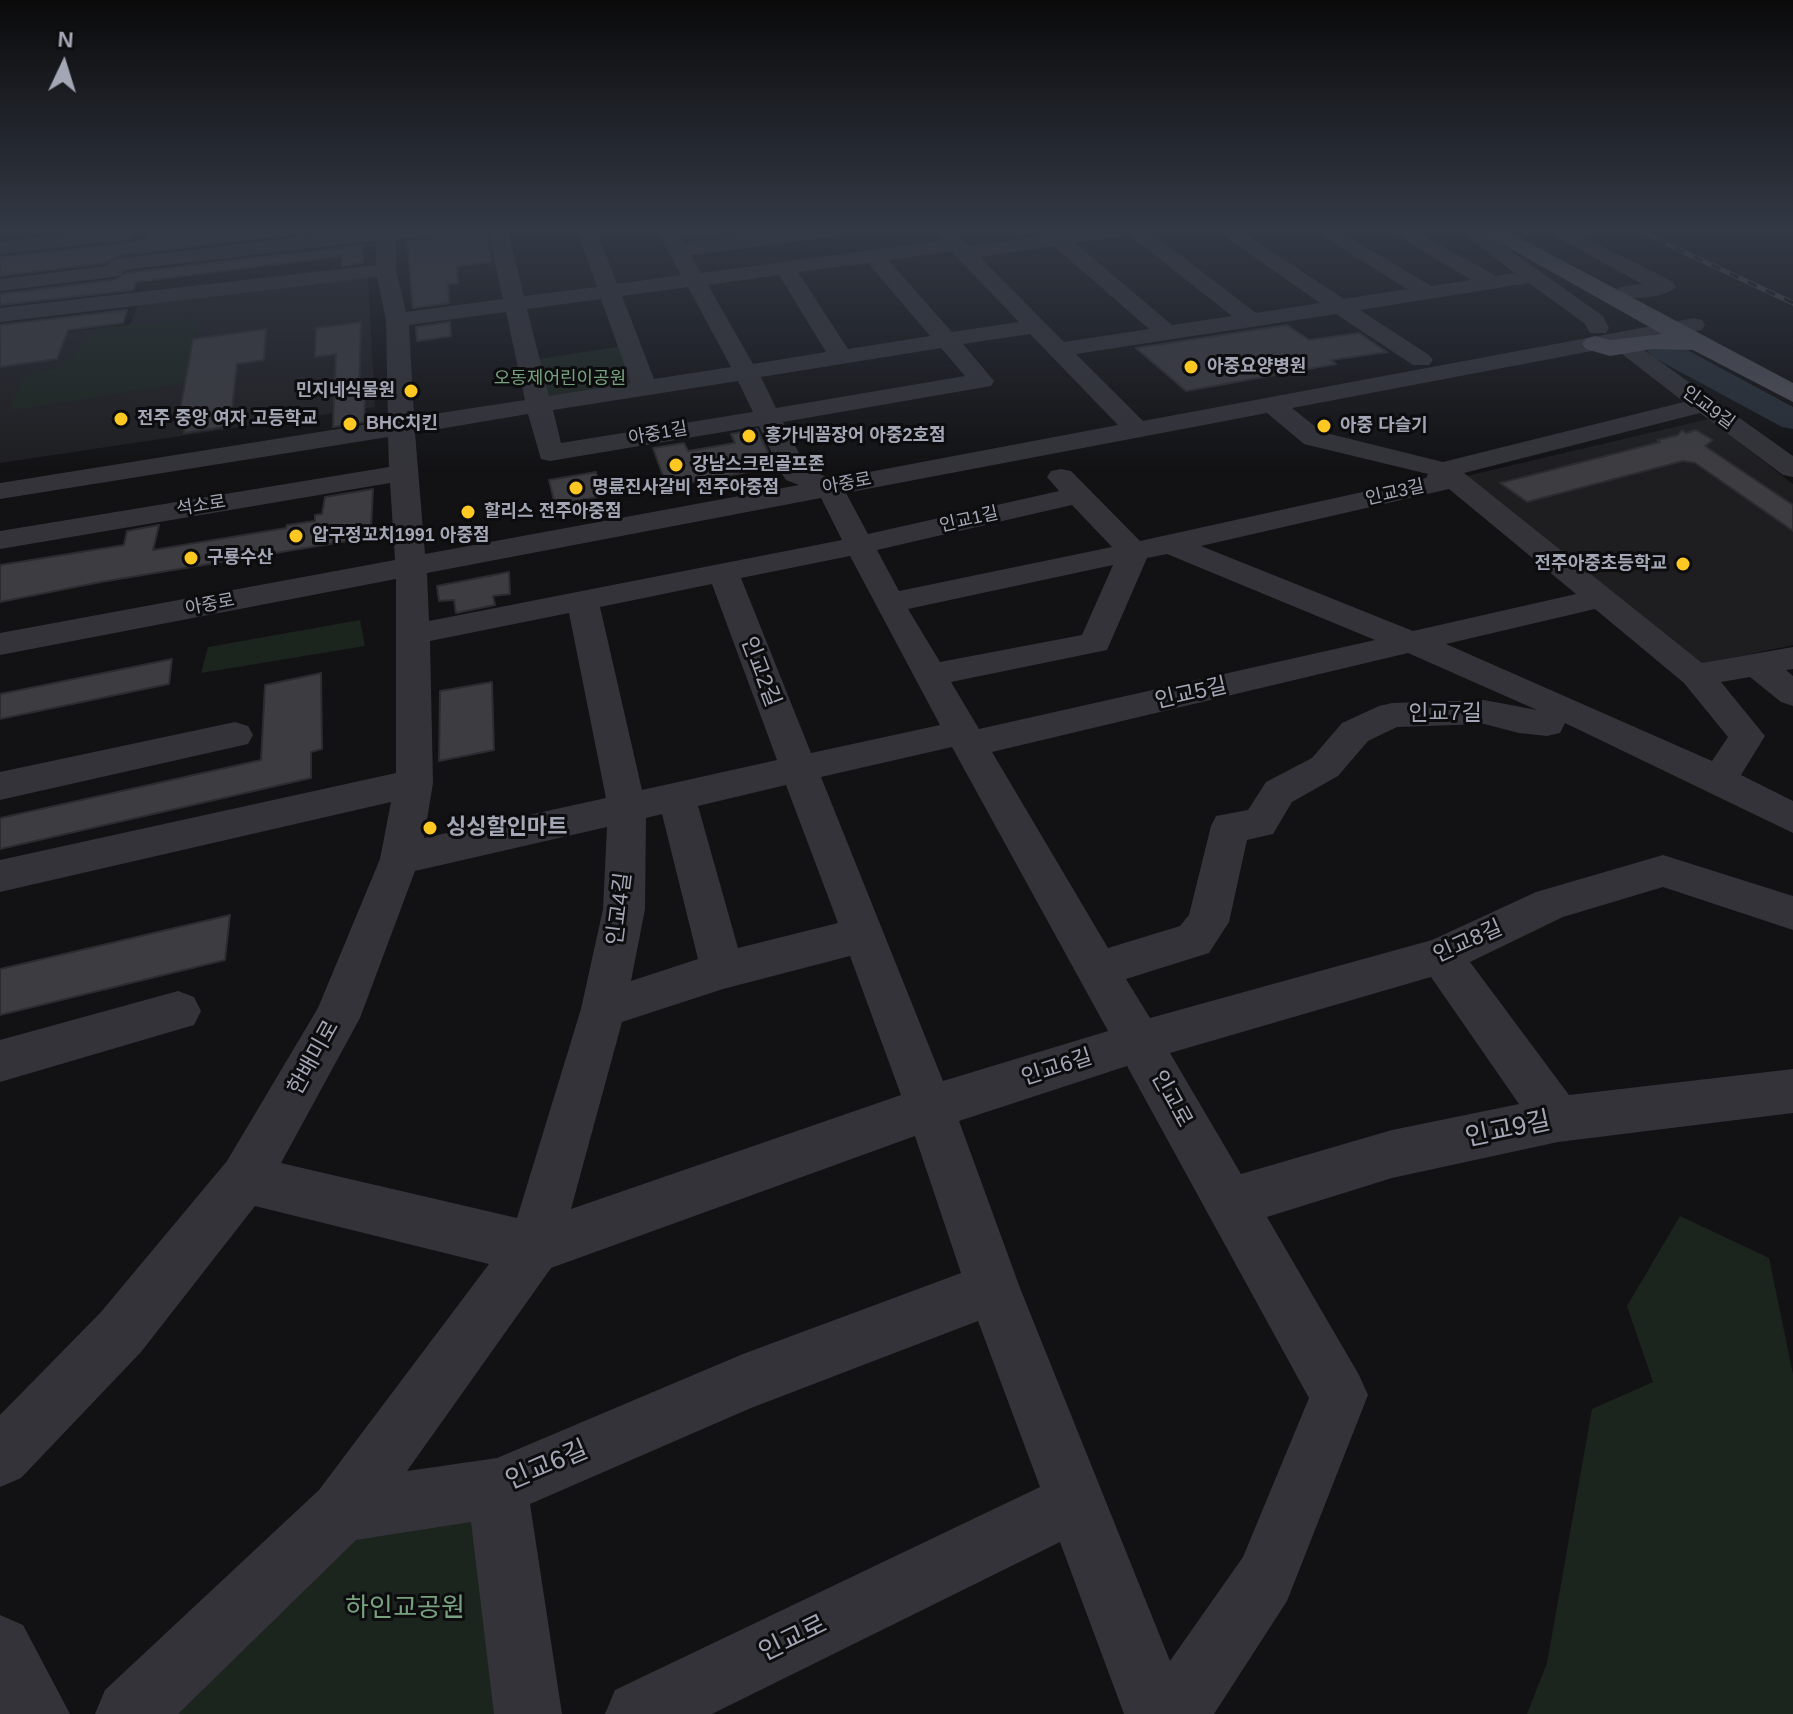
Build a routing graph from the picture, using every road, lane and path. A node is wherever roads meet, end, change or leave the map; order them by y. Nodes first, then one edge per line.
1 (31, 311) edge
2 (395, 311) edge
3 (459, 311) edge
4 (515, 311) edge
5 (616, 311) edge
6 (711, 311) edge
7 (812, 311) edge
8 (922, 311) edge
9 (1020, 311) edge
10 (1142, 311) edge
11 (1239, 311) edge
12 (1311, 311) edge
13 (1343, 311) edge
14 (1582, 311) edge
15 (1647, 311) edge
16 (1655, 311) edge
17 (0, 315) edge
18 (397, 320) junction
19 (1251, 320) junction
20 (1035, 326) junction
21 (1676, 326) junction
22 (1167, 333) junction
23 (1596, 336) junction
24 (946, 341) junction
25 (1624, 347) junction
26 (1058, 350) junction
27 (841, 357) junction
28 (1421, 360) junction
29 (746, 372) junction
30 (1793, 376) edge
31 (645, 388) junction
32 (1793, 394) edge
33 (1703, 405) junction
34 (540, 406) junction
35 (1274, 406) junction
36 (767, 416) junction
37 (1130, 422) junction
38 (401, 427) junction
39 (1038, 449) junction
40 (1793, 469) edge
41 (1443, 470) junction
42 (403, 473) junction
43 (812, 481) junction
44 (0, 491) edge
45 (1077, 495) junction
46 (0, 540) edge
47 (1170, 544) junction
48 (861, 545) junction
49 (1134, 552) junction
50 (410, 555) junction
51 (723, 573) junction
52 (1602, 598) junction
53 (583, 601) junction
54 (889, 603) junction
55 (0, 618) edge
56 (413, 634) junction
57 (1412, 643) junction
58 (0, 644) edge
59 (1793, 658) edge
60 (1758, 665) junction
61 (930, 675) junction
62 (1696, 675) junction
63 (1793, 694) edge
64 (1556, 707) junction
65 (235, 735) dead end
66 (966, 738) junction
67 (798, 771) junction
68 (1719, 780) junction
69 (414, 783) junction
70 (0, 786) edge
71 (676, 796) junction
72 (627, 809) junction
73 (1793, 818) edge
74 (400, 859) junction
75 (0, 876) edge
76 (1793, 913) edge
77 (862, 935) junction
78 (1441, 956) junction
79 (1098, 969) junction
80 (723, 970) junction
81 (603, 1009) junction
82 (178, 1011) dead end
83 (1139, 1042) junction
84 (0, 1061) edge
85 (1793, 1091) edge
86 (930, 1108) junction
87 (1558, 1119) junction
88 (245, 1179) junction
89 (1230, 1203) junction
90 (533, 1248) junction
91 (993, 1288) junction
92 (0, 1457) edge
93 (497, 1488) junction
94 (1076, 1502) junction
95 (341, 1512) junction
96 (0, 1648) edge
97 (36, 1714) edge
98 (129, 1714) edge
99 (528, 1714) edge
100 (639, 1714) edge
101 (1158, 1714) edge
102 (1174, 1714) edge

1 - 17 street
2 - 18 street
3 - 18 street
4 - 34 street, 아중1길
5 - 31 street
6 - 29 street
7 - 27 street
8 - 24 street
9 - 20 street
10 - 22 street
11 - 19 street
12 - 19 street
13 - 28 street
14 - 23 street
15 - 21 main road
16 - 21 main road
18 - 38 street
19 - 22 street
20 - 24 street
20 - 26 street
21 - 23 street, 아중로
21 - 25 main road
21 - 30 main road
21 - 32 main road
22 - 26 street
23 - 25 main road
23 - 28 street, 아중로
23 - 35 street, 아중로
24 - 27 street
24 - 36 street
25 - 33 street, 인교9길
26 - 37 street
27 - 29 street
28 - 37 street, 아중로
29 - 31 street
29 - 36 street
31 - 34 street
33 - 40 street, 인교9길
33 - 41 street, 인교3길
34 - 36 street, 아중1길
34 - 38 street
35 - 37 street, 아중로
35 - 41 street
36 - 43 street, 인교로
37 - 39 street, 아중로
37 - 43 street, 아중로
38 - 42 street
38 - 44 street
39 - 43 street, 아중로
39 - 45 street
41 - 47 street, 인교3길
41 - 52 street
42 - 46 street, 석소로
42 - 50 street
43 - 48 street, 인교로
43 - 50 street, 아중로
45 - 48 street, 인교1길
45 - 49 street
47 - 49 street, 인교3길
47 - 57 street
48 - 51 street
48 - 54 street, 인교로
49 - 54 street, 인교3길
49 - 61 street
50 - 55 street, 아중로
50 - 56 street, 한배미로
50 - 58 street, 아중로
51 - 53 street
51 - 67 street, 인교2길
52 - 57 street, 인교5길
52 - 62 street
53 - 56 street
53 - 72 street, 인교4길
54 - 61 street, 인교로
56 - 69 street, 한배미로
57 - 64 street
57 - 66 street, 인교5길
59 - 60 street
60 - 62 street
60 - 63 street
61 - 66 street, 인교로
62 - 68 street
64 - 68 street
64 - 79 street, 인교7길
65 - 70 street
66 - 67 street
66 - 79 street, 인교로
67 - 71 street
67 - 77 street
68 - 73 street
69 - 74 street, 한배미로
69 - 75 street
71 - 72 street
71 - 80 street
72 - 74 street
72 - 81 street, 인교4길
74 - 88 street, 한배미로
76 - 78 street, 인교8길
77 - 80 street
77 - 86 street
78 - 83 street, 인교8길
78 - 87 street
79 - 83 street, 인교로
80 - 81 street
81 - 90 street
82 - 84 street
83 - 86 street, 인교6길
83 - 89 street, 인교로
85 - 87 street, 인교9길
86 - 90 street, 인교6길
86 - 91 street
87 - 89 street, 인교9길
88 - 90 street
88 - 92 street, 한배미로
89 - 102 street, 인교로
90 - 95 street
91 - 93 street, 인교6길
91 - 94 street
93 - 95 street, 인교6길
93 - 99 street
94 - 100 street, 인교로
94 - 101 street
95 - 98 street
96 - 97 street

